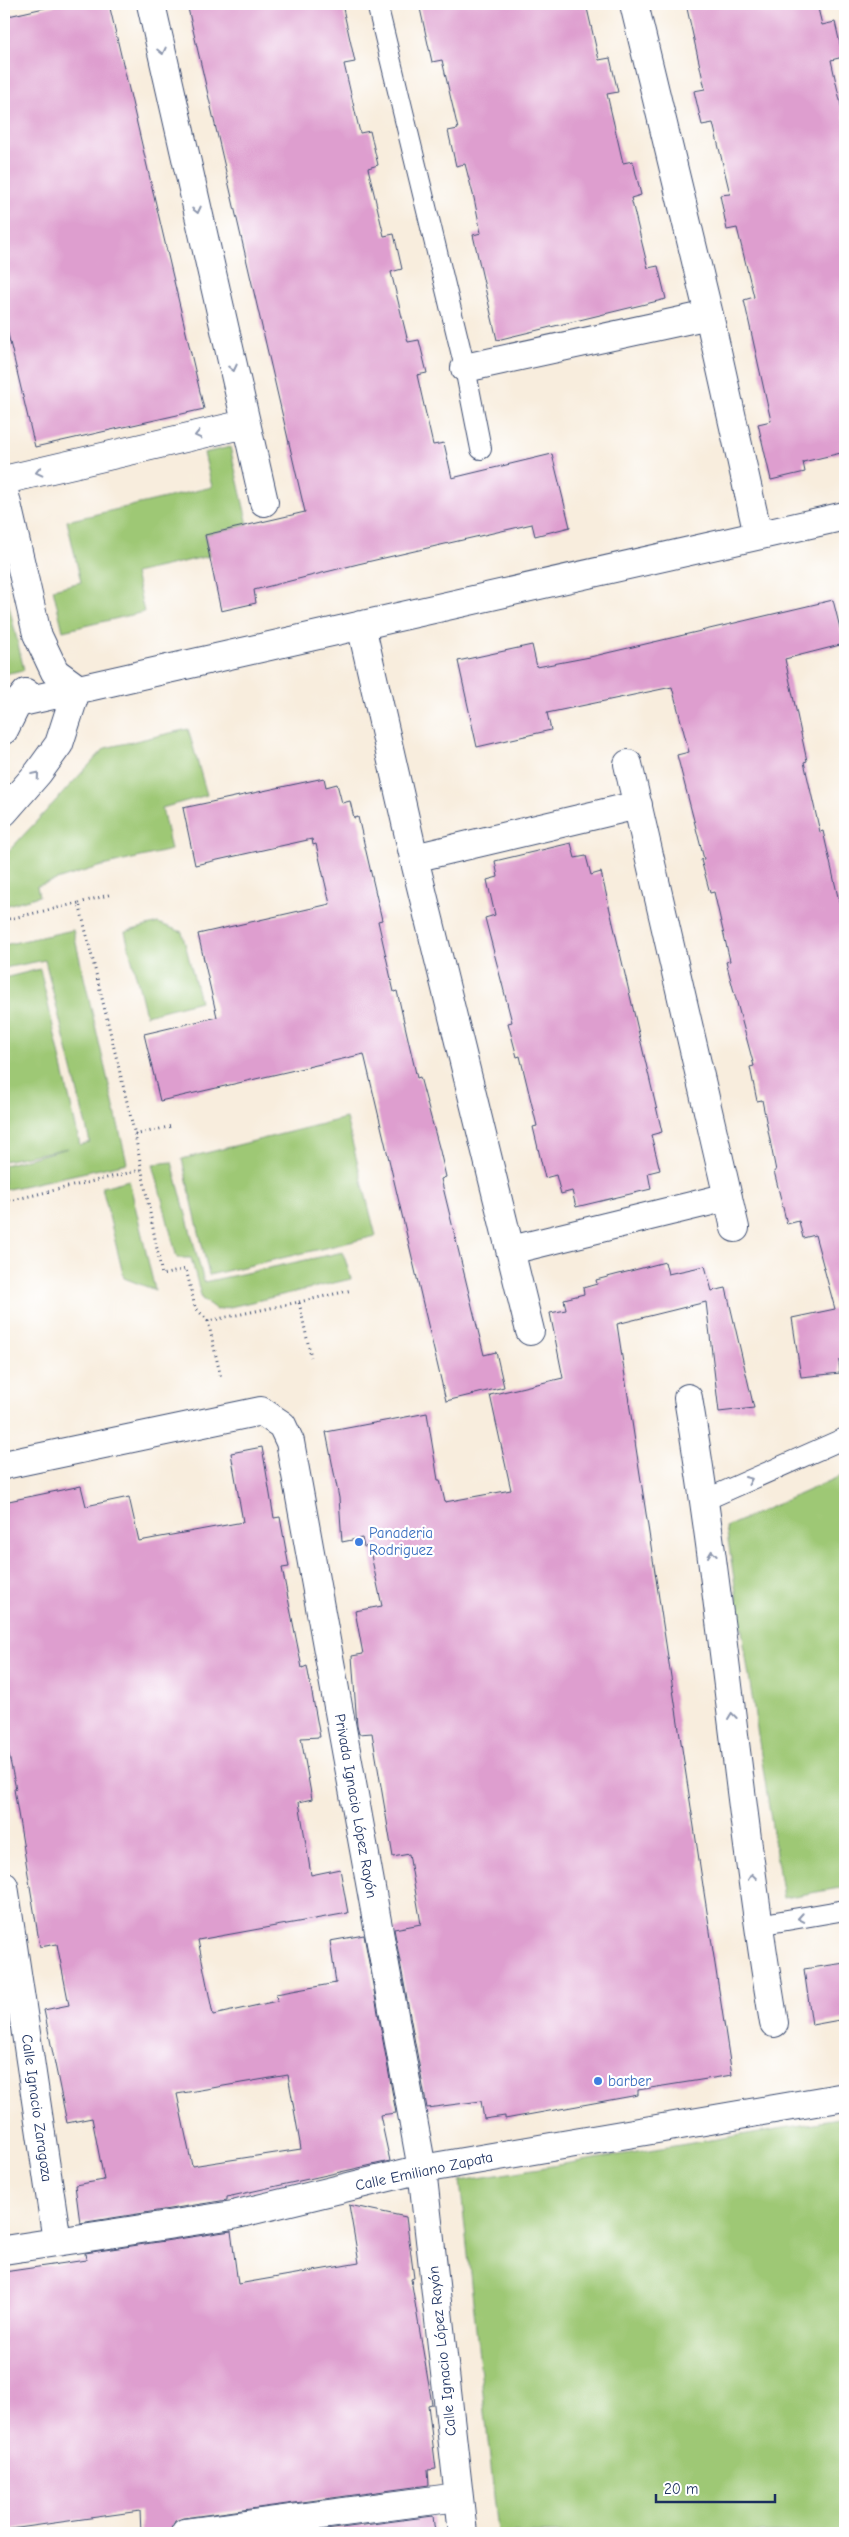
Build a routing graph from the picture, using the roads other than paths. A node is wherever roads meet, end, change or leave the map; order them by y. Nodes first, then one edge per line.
1 (151, 4) edge
2 (377, 4) edge
3 (634, 4) edge
4 (709, 314) junction
5 (465, 368) junction
6 (245, 424) junction
7 (481, 449) dead end
8 (4, 480) edge
9 (4, 491) edge
10 (264, 502) dead end
11 (845, 516) edge
12 (758, 535) junction
13 (361, 625) junction
14 (37, 634) junction
15 (77, 688) junction
16 (11, 705) edge
17 (4, 730) edge
18 (628, 764) dead end
19 (638, 805) junction
20 (4, 812) edge
21 (414, 858) junction
22 (728, 1197) junction
23 (735, 1228) dead end
24 (511, 1250) junction
25 (530, 1331) dead end
26 (688, 1398) dead end
27 (845, 1438) edge
28 (4, 1465) edge
29 (705, 1500) junction
30 (4, 1886) edge
31 (845, 1910) edge
32 (758, 1925) junction
33 (774, 2023) dead end
34 (845, 2097) edge
35 (422, 2169) junction
36 (56, 2241) junction
37 (4, 2250) edge
38 (458, 2497) junction
39 (185, 2533) edge
40 (463, 2533) edge

1 -> 6 street
2 - 5 lane
3 - 4 street
4 - 5 street
4 - 12 street
5 - 7 lane
6 -> 8 street
6 - 10 street
9 - 14 street
11 - 12 street
12 - 13 street
13 - 15 street
13 - 21 street
14 - 15 street
14 - 16 street
15 - 16 street
20 -> 15 street
16 - 17 street
18 - 19 street
19 - 21 street
19 - 22 street
21 - 24 street
22 - 23 street
22 - 24 street
24 - 25 street
26 - 29 street
29 -> 27 lane
28 - 35 street, Privada Ignacio López Rayón
32 -> 29 street
30 - 36 street, Calle Ignacio Zaragoza
31 -> 32 lane
32 - 33 street
34 - 35 street, Calle Emiliano Zapata
35 - 36 street, Calle Emiliano Zapata
35 - 38 street, Calle Ignacio López Rayón
36 - 37 street, Calle Emiliano Zapata
38 - 39 street
38 - 40 street, Calle Ignacio López Rayón

